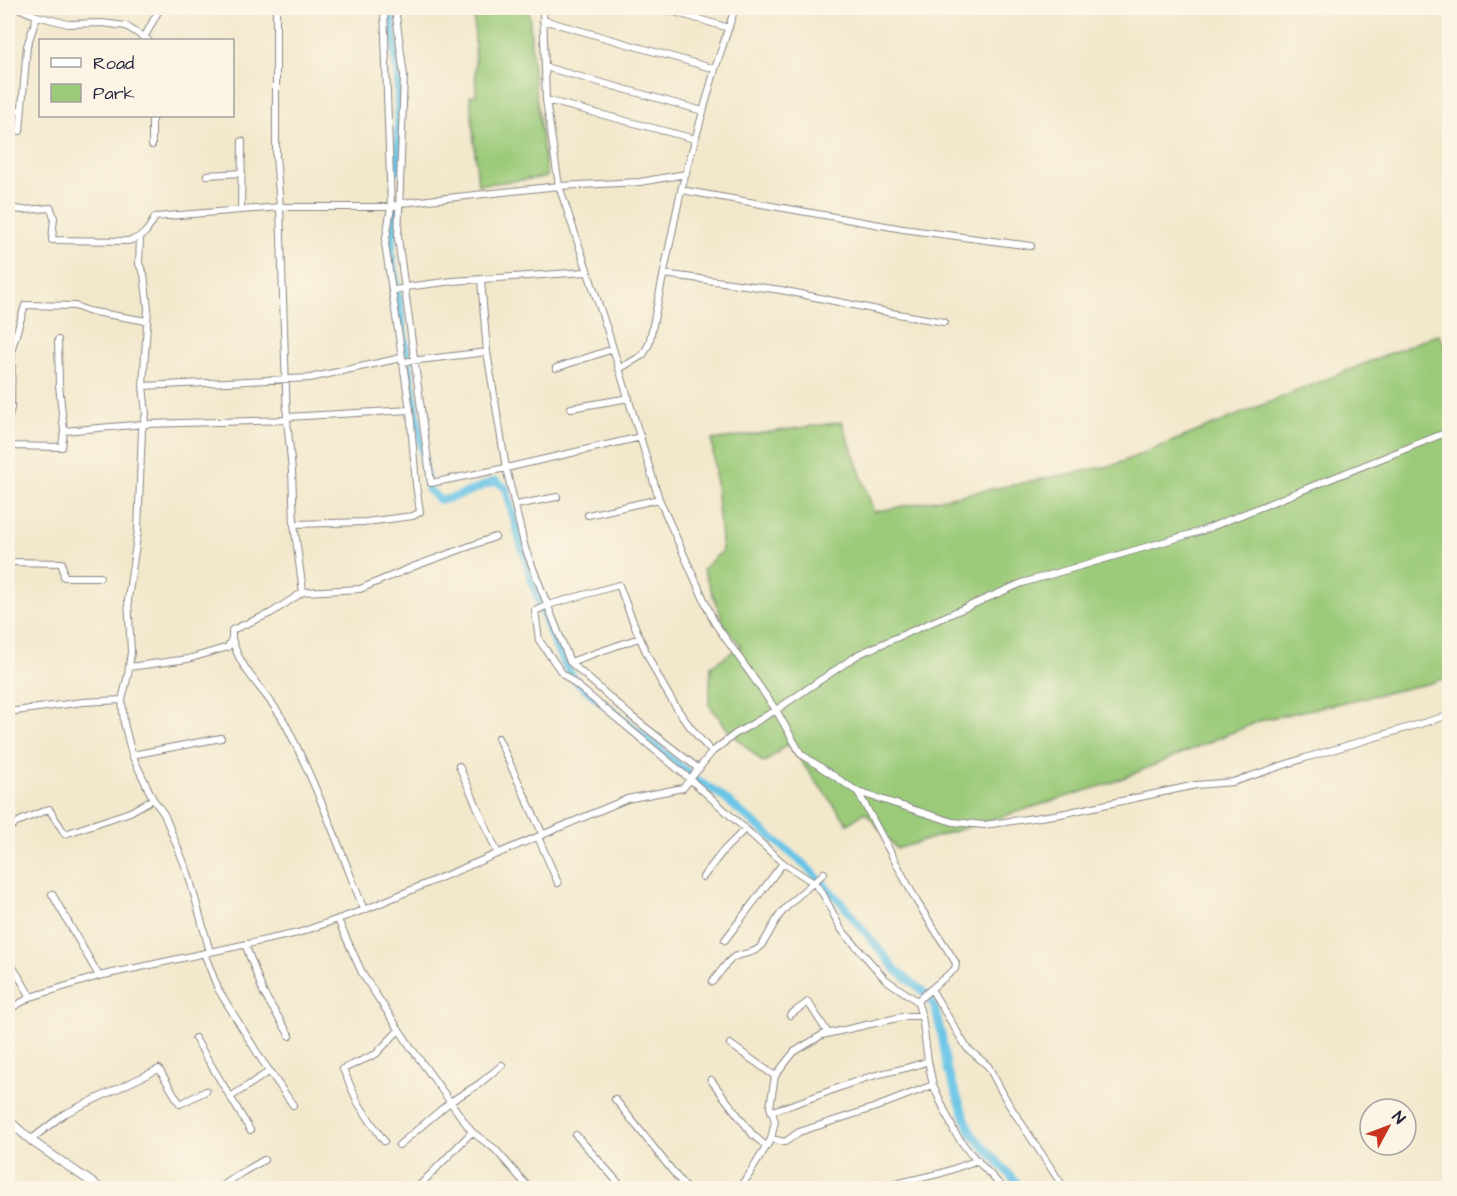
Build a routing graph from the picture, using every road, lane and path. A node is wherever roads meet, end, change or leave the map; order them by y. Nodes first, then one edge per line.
1 (18, 8) edge
2 (160, 8) edge
3 (276, 8) edge
4 (384, 8) edge
5 (395, 8) edge
6 (543, 8) edge
7 (661, 8) edge
8 (735, 8) edge
9 (37, 16) junction
10 (543, 20) junction
11 (729, 28) junction
12 (146, 39) edge
13 (545, 67) junction
14 (715, 69) junction
15 (546, 100) junction
16 (8, 109) edge
17 (20, 110) junction
18 (703, 111) junction
19 (152, 117) edge
20 (20, 131) dead end
21 (695, 139) junction
22 (242, 141) dead end
23 (152, 145) dead end
24 (243, 173) junction
25 (207, 174) dead end
26 (686, 174) junction
27 (559, 186) junction
28 (681, 190) junction
29 (400, 203) junction
30 (280, 207) junction
31 (391, 207) junction
32 (8, 208) edge
33 (241, 210) junction
34 (140, 238) junction
35 (1031, 246) dead end
36 (586, 272) junction
37 (664, 274) junction
38 (481, 280) junction
39 (406, 287) junction
40 (392, 291) junction
41 (147, 321) junction
42 (944, 322) dead end
43 (58, 340) dead end
44 (10, 348) edge
45 (613, 349) junction
46 (488, 352) junction
47 (401, 360) junction
48 (415, 360) junction
49 (556, 368) dead end
50 (619, 369) junction
51 (286, 380) junction
52 (143, 386) junction
53 (628, 398) junction
54 (571, 408) dead end
55 (410, 410) junction
56 (287, 419) junction
57 (145, 424) junction
58 (1449, 430) edge
59 (64, 431) junction
60 (641, 437) junction
61 (8, 446) edge
62 (506, 468) junction
63 (430, 483) junction
64 (416, 485) junction
65 (556, 497) dead end
66 (659, 499) junction
67 (516, 505) junction
68 (588, 515) dead end
69 (294, 524) junction
70 (495, 537) dead end
71 (8, 562) edge
72 (100, 577) dead end
73 (303, 592) junction
74 (548, 605) junction
75 (232, 638) junction
76 (639, 638) junction
77 (570, 662) junction
78 (129, 667) junction
79 (122, 700) junction
80 (776, 710) junction
81 (8, 712) edge
82 (1449, 715) edge
83 (221, 738) dead end
84 (498, 738) dead end
85 (712, 752) junction
86 (132, 755) junction
87 (459, 766) dead end
88 (699, 769) junction
89 (691, 780) junction
90 (858, 792) junction
91 (153, 798) junction
92 (8, 828) edge
93 (745, 829) junction
94 (540, 836) junction
95 (498, 854) junction
96 (783, 863) junction
97 (824, 873) dead end
98 (703, 877) dead end
99 (558, 883) dead end
100 (814, 883) junction
101 (52, 894) dead end
102 (364, 910) junction
103 (338, 920) junction
104 (725, 940) dead end
105 (245, 944) junction
106 (207, 952) junction
107 (8, 958) edge
108 (99, 976) junction
109 (712, 982) dead end
110 (931, 989) junction
111 (31, 997) junction
112 (917, 1001) junction
113 (8, 1010) edge
114 (790, 1016) dead end
115 (921, 1016) junction
116 (399, 1030) junction
117 (828, 1033) junction
118 (290, 1036) dead end
119 (195, 1038) dead end
120 (730, 1044) dead end
121 (928, 1061) junction
122 (502, 1065) dead end
123 (270, 1071) junction
124 (775, 1076) junction
125 (711, 1080) dead end
126 (933, 1085) junction
127 (206, 1091) dead end
128 (232, 1096) junction
129 (615, 1099) dead end
130 (450, 1102) junction
131 (293, 1105) dead end
132 (771, 1111) junction
133 (8, 1120) edge
134 (250, 1130) dead end
135 (472, 1132) junction
136 (576, 1135) dead end
137 (26, 1137) junction
138 (771, 1139) junction
139 (384, 1141) dead end
140 (399, 1146) dead end
141 (766, 1146) junction
142 (264, 1160) dead end
143 (978, 1160) junction
144 (100, 1188) edge
145 (219, 1188) edge
146 (417, 1188) edge
147 (529, 1188) edge
148 (623, 1188) edge
149 (686, 1188) edge
150 (738, 1188) edge
151 (878, 1188) edge
152 (1003, 1188) edge
153 (1064, 1188) edge

1 - 9 street
2 - 12 street
3 - 30 street
4 - 31 street
5 - 29 street
6 - 10 street
7 - 11 street
8 - 11 street
9 - 12 street
9 - 17 street
10 - 13 street
10 - 14 street
11 - 14 street
13 - 15 street
13 - 18 street
14 - 18 street
15 - 21 street
15 - 27 street
16 - 17 street
17 - 20 street
18 - 21 street
19 - 23 street
21 - 26 street
22 - 24 street
24 - 25 street
24 - 33 street
26 - 27 street
26 - 28 street
27 - 29 street
27 - 36 street
28 - 35 street
28 - 37 street
29 - 31 street
29 - 39 street
30 - 31 street
30 - 33 street
30 - 51 street
31 - 40 street
32 - 34 street
33 - 34 street
34 - 41 street
36 - 38 street
36 - 45 street
37 - 42 street
37 - 50 street
38 - 39 street
38 - 46 street
39 - 40 street
39 - 48 street
40 - 47 street
41 - 44 street
41 - 52 street
43 - 59 street
44 - 61 street
45 - 49 street
45 - 50 street
46 - 48 street
46 - 62 street
47 - 48 street
47 - 51 street
47 - 55 street
48 - 63 street
50 - 53 street
51 - 52 street
51 - 56 street
52 - 57 street
53 - 54 street
53 - 60 street
55 - 56 street
55 - 64 street
56 - 57 street
56 - 69 street
57 - 59 street
57 - 78 street
58 - 80 street
59 - 61 street
60 - 62 street
60 - 66 street
62 - 63 street
62 - 67 street
63 - 64 street
64 - 69 street
65 - 67 street
66 - 68 street
66 - 80 street
67 - 74 street
69 - 73 street
70 - 73 street
71 - 72 street
73 - 75 street
74 - 76 street
74 - 77 street
74 - 89 street
75 - 78 street
75 - 102 street
76 - 77 street
76 - 85 street
77 - 88 street
78 - 79 street
79 - 81 street
79 - 86 street
80 - 85 street
80 - 90 street
82 - 90 street
83 - 86 street
84 - 94 street
85 - 88 street
86 - 91 street
87 - 95 street
88 - 89 street
89 - 93 street
89 - 94 street
90 - 110 street
91 - 92 street
91 - 106 street
93 - 96 street
93 - 98 street
94 - 95 street
94 - 99 street
95 - 102 street
96 - 100 street
96 - 104 street
97 - 100 street
100 - 109 street
100 - 112 street
101 - 108 street
102 - 103 street
103 - 105 street
103 - 116 street
105 - 106 street
105 - 118 street
106 - 108 street
106 - 123 street
107 - 111 street
108 - 111 street
110 - 112 street
110 - 153 street
111 - 113 street
112 - 115 street
114 - 117 street
115 - 117 street
115 - 121 street
116 - 130 street
116 - 139 street
117 - 124 street
119 - 128 street
120 - 124 street
121 - 126 street
121 - 132 street
122 - 130 street
123 - 128 street
123 - 131 street
124 - 132 street
125 - 141 street
126 - 138 street
126 - 143 street
127 - 137 street
128 - 134 street
129 - 149 street
130 - 135 street
130 - 140 street
132 - 138 street
133 - 137 street
135 - 146 street
135 - 147 street
136 - 148 street
137 - 144 street
138 - 141 street
141 - 150 street
142 - 145 street
143 - 151 street
143 - 152 street

